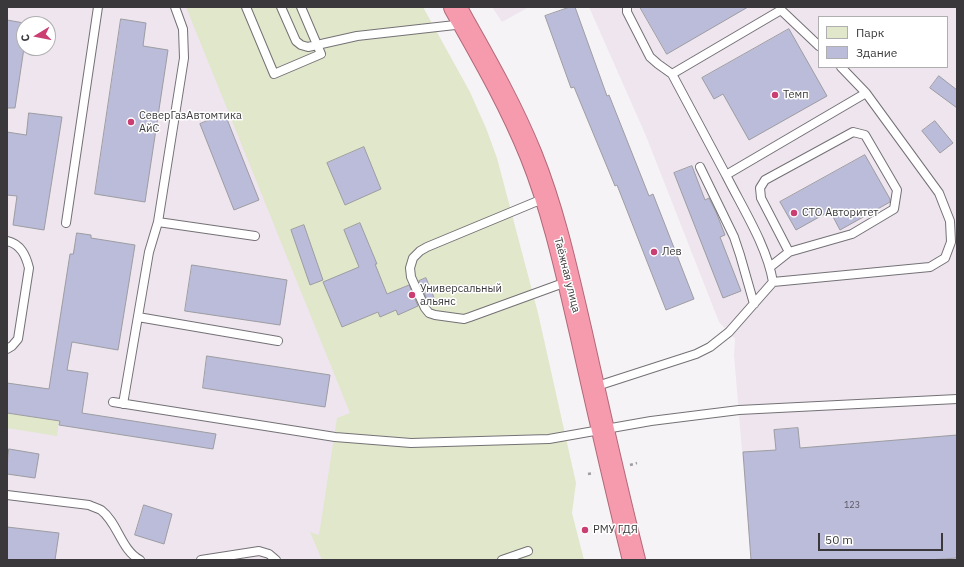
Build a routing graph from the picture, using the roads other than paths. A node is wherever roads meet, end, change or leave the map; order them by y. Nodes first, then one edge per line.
1 (98, 7) edge
2 (175, 7) edge
3 (246, 7) edge
4 (281, 7) edge
5 (301, 7) edge
6 (627, 7) edge
7 (779, 9) edge
8 (460, 15) edge
9 (317, 45) junction
10 (818, 45) edge
11 (842, 68) edge
12 (672, 74) junction
13 (866, 93) junction
14 (700, 167) dead end
15 (726, 176) junction
16 (545, 198) junction
17 (158, 222) junction
18 (66, 223) dead end
19 (255, 236) dead end
20 (7, 241) edge
21 (954, 242) edge
22 (789, 252) junction
23 (770, 267) junction
24 (569, 281) junction
25 (773, 282) junction
26 (754, 304) junction
27 (138, 317) junction
28 (278, 341) dead end
29 (7, 349) edge
30 (593, 387) junction
31 (957, 399) edge
32 (113, 402) dead end
33 (123, 404) junction
34 (603, 429) junction
35 (7, 495) edge
36 (528, 552) dead end
37 (215, 558) edge
38 (140, 560) edge
39 (201, 560) edge
40 (276, 560) edge
41 (502, 560) edge
42 (634, 560) edge

1 - 18 lane
2 - 17 lane
3 - 9 lane
4 - 9 lane
5 - 9 lane
6 - 12 lane
7 - 10 lane
7 - 12 lane
8 - 9 lane
8 - 16 highway, Таёжная улица
11 - 13 lane
12 - 15 lane
13 - 15 lane
13 - 21 lane
14 - 26 lane
15 - 23 lane
16 - 24 highway, Таёжная улица
16 - 24 lane
17 - 19 lane
17 - 27 lane
20 - 29 lane
21 - 25 lane
22 - 22 lane
22 - 23 lane
23 - 25 lane
24 - 30 highway, Таёжная улица
25 - 26 lane
26 - 30 lane
27 - 28 lane
27 - 33 lane
30 - 34 highway, Таёжная улица
31 - 34 lane
32 - 33 lane
33 - 34 lane
34 - 42 highway, Таёжная улица
35 - 38 lane
36 - 41 lane
37 - 39 lane
37 - 40 lane

